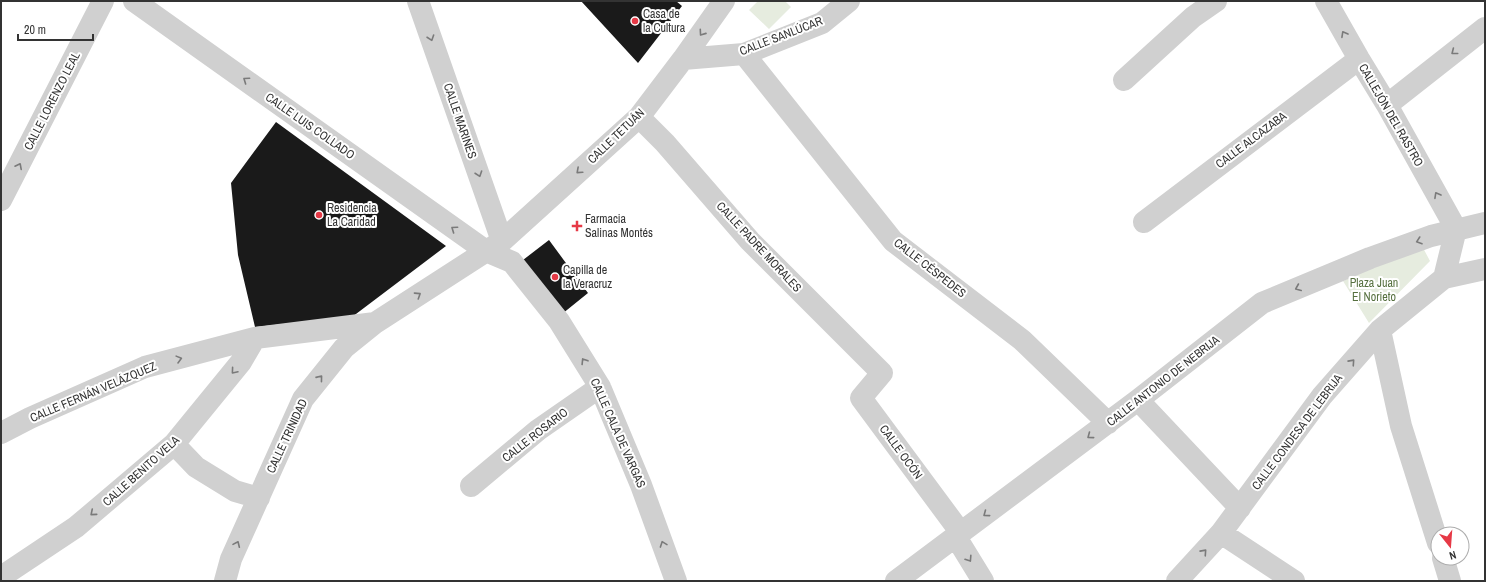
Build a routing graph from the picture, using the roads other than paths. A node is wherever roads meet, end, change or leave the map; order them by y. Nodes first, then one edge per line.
1 (103, 1) edge
2 (134, 1) edge
3 (418, 1) edge
4 (724, 1) edge
5 (849, 1) edge
6 (1216, 1) edge
7 (1326, 1) edge
8 (1485, 28) edge
9 (744, 54) junction
10 (683, 59) junction
11 (1359, 59) junction
12 (1124, 80) dead end
13 (1387, 105) junction
14 (639, 117) junction
15 (1, 200) edge
16 (1485, 208) edge
17 (1144, 222) dead end
18 (1485, 223) edge
19 (1456, 229) junction
20 (494, 246) junction
21 (1485, 269) edge
22 (1444, 278) junction
23 (375, 323) junction
24 (1380, 330) junction
25 (255, 338) junction
26 (882, 373) joint
27 (600, 387) junction
28 (1138, 400) junction
29 (1108, 423) junction
30 (1, 433) edge
31 (174, 444) junction
32 (471, 486) dead end
33 (258, 498) junction
34 (1240, 508) junction
35 (1433, 526) edge
36 (1221, 533) junction
37 (958, 535) junction
38 (1445, 566) edge
39 (1, 577) edge
40 (225, 581) edge
41 (676, 581) edge
42 (896, 581) edge
43 (983, 581) edge
44 (1177, 581) edge
45 (1294, 581) edge
46 (1450, 581) edge

15 -> 1 street, CALLE LORENZO LEAL
20 -> 2 street, CALLE LUIS COLLADO
3 -> 20 street, CALLE MARINES
4 -> 10 street, CALLE TETUÁN
5 - 9 street, CALLE SANLÚCAR
6 - 12 street
11 -> 7 street, CALLEJÓN DEL RASTRO
8 -> 13 street
9 - 10 street, CALLE SANLÚCAR
9 - 29 street, CALLE CÉSPEDES
10 - 14 street, CALLE TETUÁN
11 - 13 street, CALLEJÓN DEL RASTRO
11 - 17 street, CALLE ALCAZABA
19 -> 13 street, CALLEJÓN DEL RASTRO
14 -> 20 street, CALLE TETUÁN
14 - 26 street, CALLE PADRE MORALES
16 - 19 street
18 - 19 street, CALLE ANTONIO DE NEBRIJA
19 - 22 street
19 -> 28 street, CALLE ANTONIO DE NEBRIJA
23 -> 20 street, CALLE TRINIDAD
27 -> 20 street, CALLE CALA DE VARGAS
21 - 22 street
22 - 24 street, CALLE CONDESA DE LEBRIJA
23 - 25 street, CALLE FERNÁN VELÁZQUEZ
33 -> 23 street, CALLE TRINIDAD
34 -> 24 street, CALLE CONDESA DE LEBRIJA
24 - 35 street
30 -> 25 street, CALLE FERNÁN VELÁZQUEZ
25 -> 31 street, CALLE BENITO VELA
26 - 37 street, CALLE OCÓN
27 - 32 street, CALLE ROSARIO
41 -> 27 street, CALLE CALA DE VARGAS
28 - 29 street, CALLE ANTONIO DE NEBRIJA
28 - 34 street
29 -> 37 street, CALLE ANTONIO DE NEBRIJA
31 - 33 street
31 -> 39 street, CALLE BENITO VELA
40 -> 33 street, CALLE TRINIDAD
34 - 36 street, CALLE CONDESA DE LEBRIJA
44 -> 36 street, CALLE CONDESA DE LEBRIJA
36 - 45 street
37 - 42 street, CALLE ANTONIO DE NEBRIJA
37 -> 43 street, CALLE OCÓN
38 - 46 street

